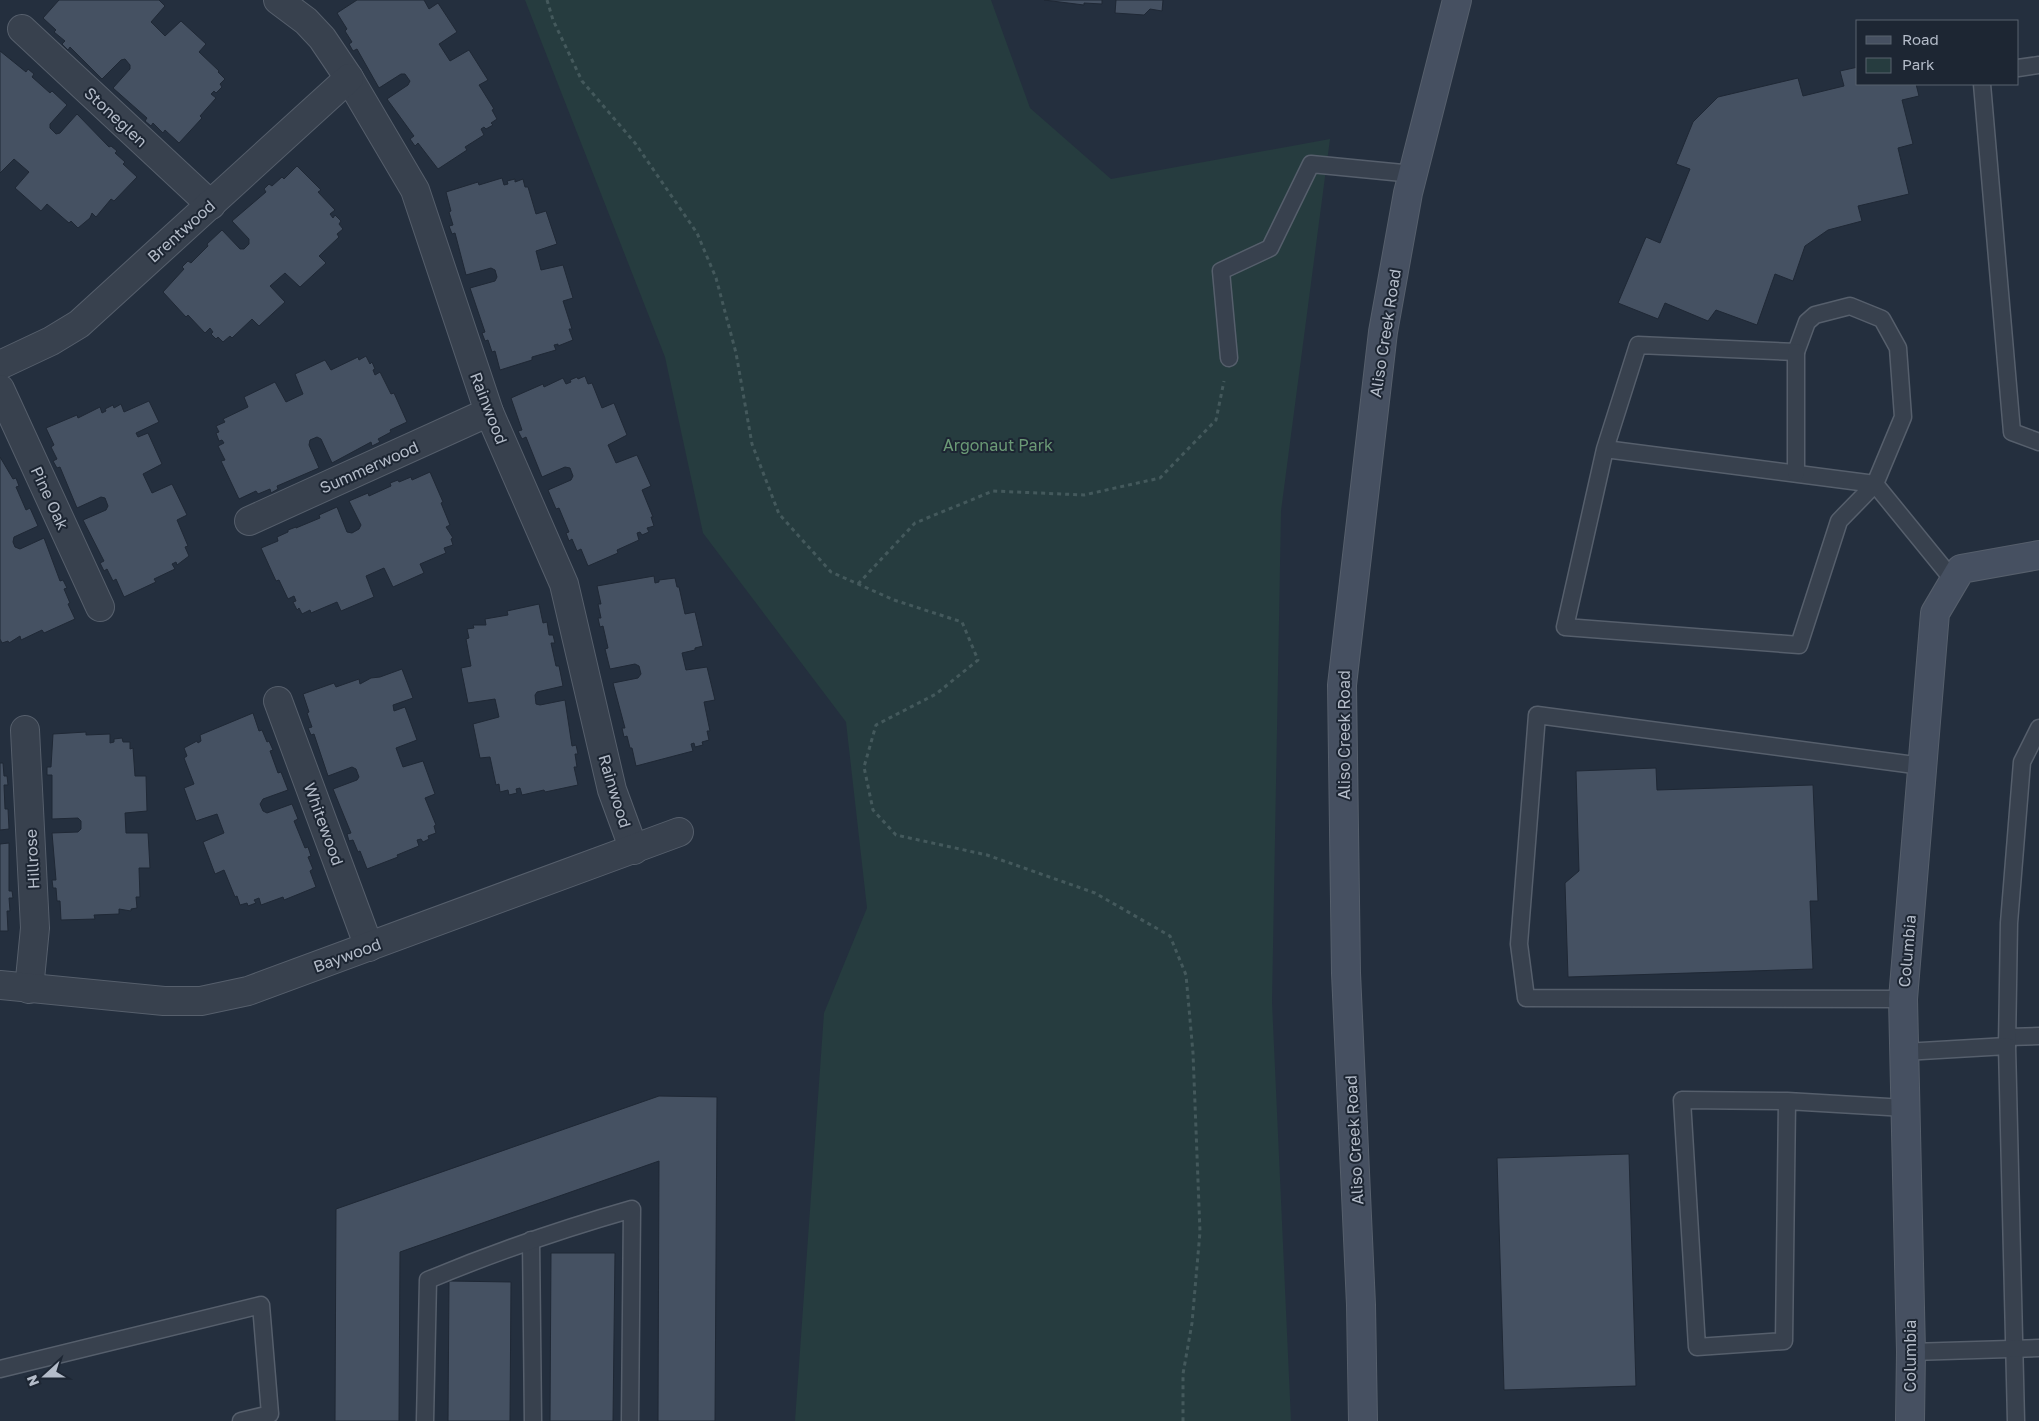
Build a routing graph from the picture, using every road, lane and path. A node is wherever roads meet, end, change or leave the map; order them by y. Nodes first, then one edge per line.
1 (547, 0) edge
2 (1457, 0) edge
3 (288, 3) edge
4 (22, 29) dead end
5 (2039, 65) edge
6 (2019, 68) edge
7 (349, 78) junction
8 (1982, 85) edge
9 (1413, 174) junction
10 (211, 205) junction
11 (1796, 352) junction
12 (1229, 358) joint
13 (0, 365) edge
14 (0, 389) edge
15 (489, 412) junction
16 (2039, 442) edge
17 (1605, 449) junction
18 (1796, 473) junction
19 (1875, 484) junction
20 (249, 521) dead end
21 (2039, 554) edge
22 (1954, 581) junction
23 (858, 584) junction
24 (100, 607) dead end
25 (278, 701) dead end
26 (2039, 728) edge
27 (25, 730) dead end
28 (1922, 766) junction
29 (679, 832) dead end
30 (634, 850) junction
31 (369, 947) junction
32 (0, 985) edge
33 (29, 989) junction
34 (1903, 999) junction
35 (2039, 1036) edge
36 (2008, 1042) junction
37 (1904, 1052) junction
38 (1787, 1101) junction
39 (1905, 1108) junction
40 (531, 1240) junction
41 (2039, 1348) edge
42 (2016, 1349) junction
43 (1911, 1352) junction
44 (0, 1369) edge
45 (241, 1421) edge
46 (425, 1421) edge
47 (533, 1421) edge
48 (630, 1421) edge
49 (1183, 1421) edge
50 (1364, 1421) edge
51 (1910, 1421) edge
52 (2016, 1421) edge

1 - 23 path
2 - 9 main road, Aliso Creek Road
3 - 7 street, Rainwood
4 - 10 street, Stoneglen
5 - 6 lane
7 - 10 street, Brentwood
7 - 15 street, Rainwood
8 - 16 lane
9 - 12 lane
9 - 50 main road, Aliso Creek Road
10 - 13 street, Brentwood
11 - 17 lane
11 - 18 lane
11 - 19 lane
12 - 23 path
14 - 24 street, Pine Oak
15 - 20 street, Summerwood
15 - 30 street, Rainwood
17 - 18 lane
17 - 19 lane
18 - 19 lane
19 - 22 lane
21 - 22 main road, Columbia
22 - 28 main road, Columbia
23 - 49 path
25 - 31 street, Whitewood
26 - 36 lane
27 - 33 street, Hillrose
28 - 34 main road, Columbia
28 - 34 lane
29 - 30 street, Baywood
30 - 31 street, Baywood
31 - 33 street, Baywood
32 - 33 street, Baywood
34 - 37 main road, Columbia
35 - 36 lane
36 - 37 lane
36 - 42 lane
37 - 39 main road, Columbia
38 - 38 lane
38 - 39 lane
39 - 43 main road, Columbia
40 - 46 lane
40 - 47 lane
40 - 48 lane
41 - 42 lane
42 - 43 lane
42 - 52 lane
43 - 51 main road, Columbia
44 - 45 lane

